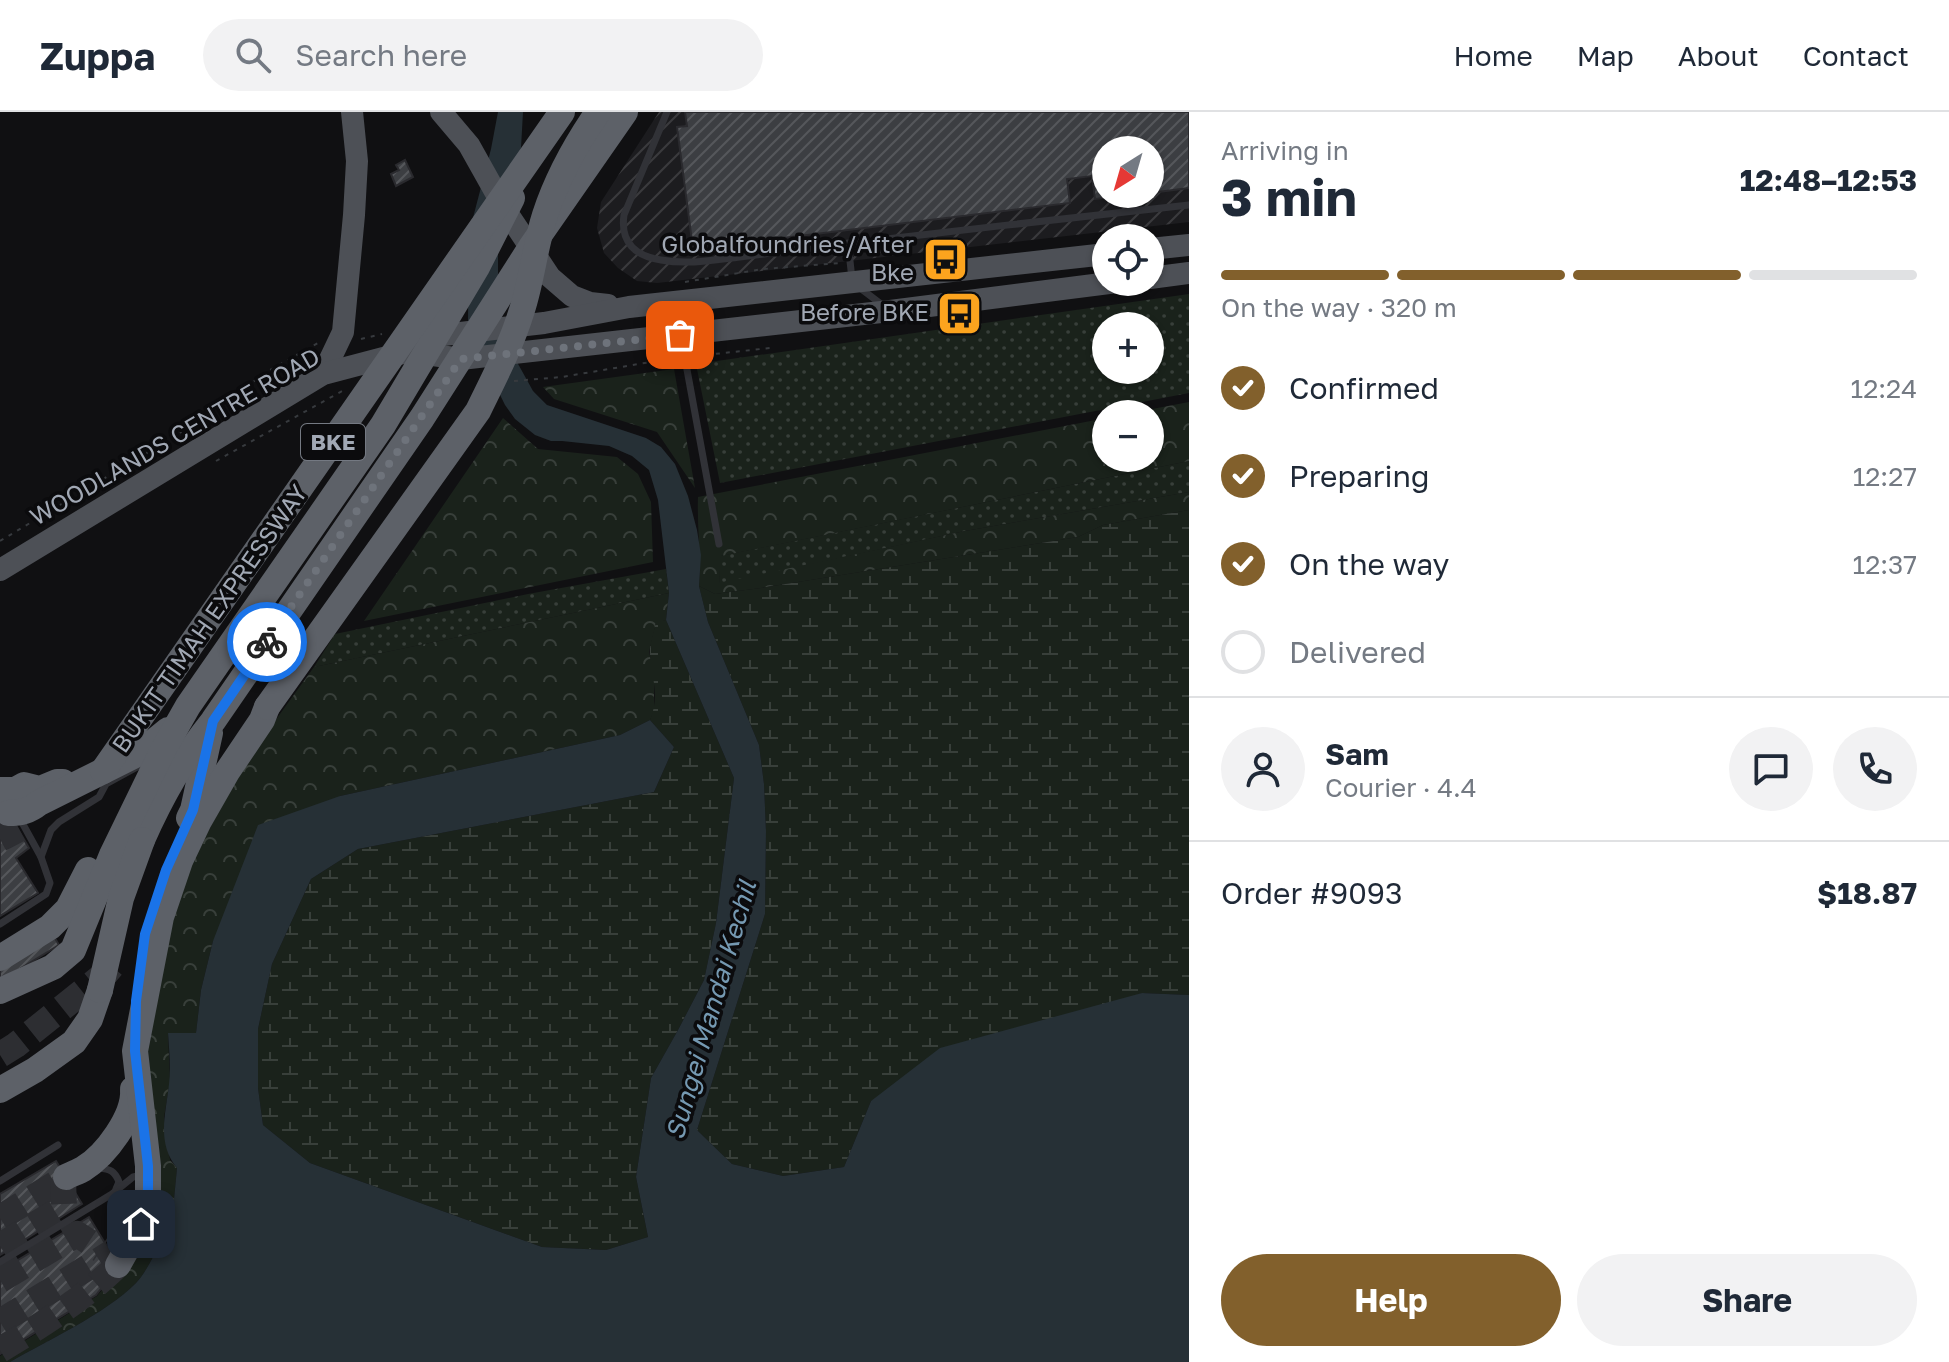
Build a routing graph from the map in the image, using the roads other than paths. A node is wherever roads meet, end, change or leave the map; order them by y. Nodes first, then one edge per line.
1 (352, 112) edge
2 (441, 112) edge
3 (553, 112) edge
4 (562, 112) edge
5 (598, 112) edge
6 (625, 112) edge
7 (667, 112) edge
8 (509, 204) junction
9 (1189, 205) edge
10 (848, 243) junction
11 (1189, 245) edge
12 (531, 247) junction
13 (1164, 248) edge
14 (1092, 255) edge
15 (852, 272) junction
16 (1189, 273) edge
17 (1164, 276) edge
18 (1092, 285) edge
19 (629, 307) junction
20 (890, 311) junction
21 (478, 331) junction
22 (431, 345) junction
23 (682, 346) junction
24 (461, 359) junction
25 (323, 374) junction
26 (719, 544) dead end
27 (0, 570) edge
28 (188, 706) junction
29 (213, 721) junction
30 (249, 733) junction
31 (159, 760) junction
32 (103, 771) junction
33 (78, 784) junction
34 (12, 810) edge
35 (193, 810) junction
36 (41, 857) junction
37 (0, 924) edge
38 (0, 958) edge
39 (115, 962) tunnel mouth
40 (0, 991) edge
41 (135, 1051) junction
42 (0, 1090) edge
43 (134, 1094) junction
44 (66, 1164) junction
45 (142, 1175) junction
46 (0, 1181) edge
47 (112, 1194) junction
48 (0, 1262) edge

1 - 25 main road
2 - 8 main road
3 - 8 highway
4 - 32 highway, BUKIT TIMAH EXPRESSWAY / BKE, bridge
5 - 30 highway, bridge
6 - 12 highway
7 - 10 lane
8 - 12 main road
8 - 22 highway
9 - 10 lane
10 - 15 lane
11 - 13 main road
12 - 19 main road
12 - 21 highway
14 - 15 main road
15 - 19 main road
15 - 20 lane
16 - 17 main road
18 - 20 main road
19 - 21 main road
20 - 23 main road
21 - 22 main road
21 - 24 highway
22 - 24 main road
22 - 25 main road, WOODLANDS CENTRE ROAD
22 - 28 highway
23 - 24 main road
23 - 26 lane
24 - 29 highway
25 - 27 main road, WOODLANDS CENTRE ROAD
28 - 31 highway
28 - 32 highway
29 - 31 highway
29 - 35 highway
30 - 35 highway
30 - 41 highway
31 - 36 lane
31 - 38 highway
31 - 39 highway
31 - 40 highway
31 - 42 highway, bridge
32 - 33 highway
33 - 34 highway
33 - 34 highway
34 - 36 lane
35 - 41 highway
36 - 37 lane
41 - 43 highway
41 - 45 highway
43 - 44 highway
43 - 45 highway
44 - 46 lane
44 - 47 lane
45 - 47 lane
47 - 48 lane

